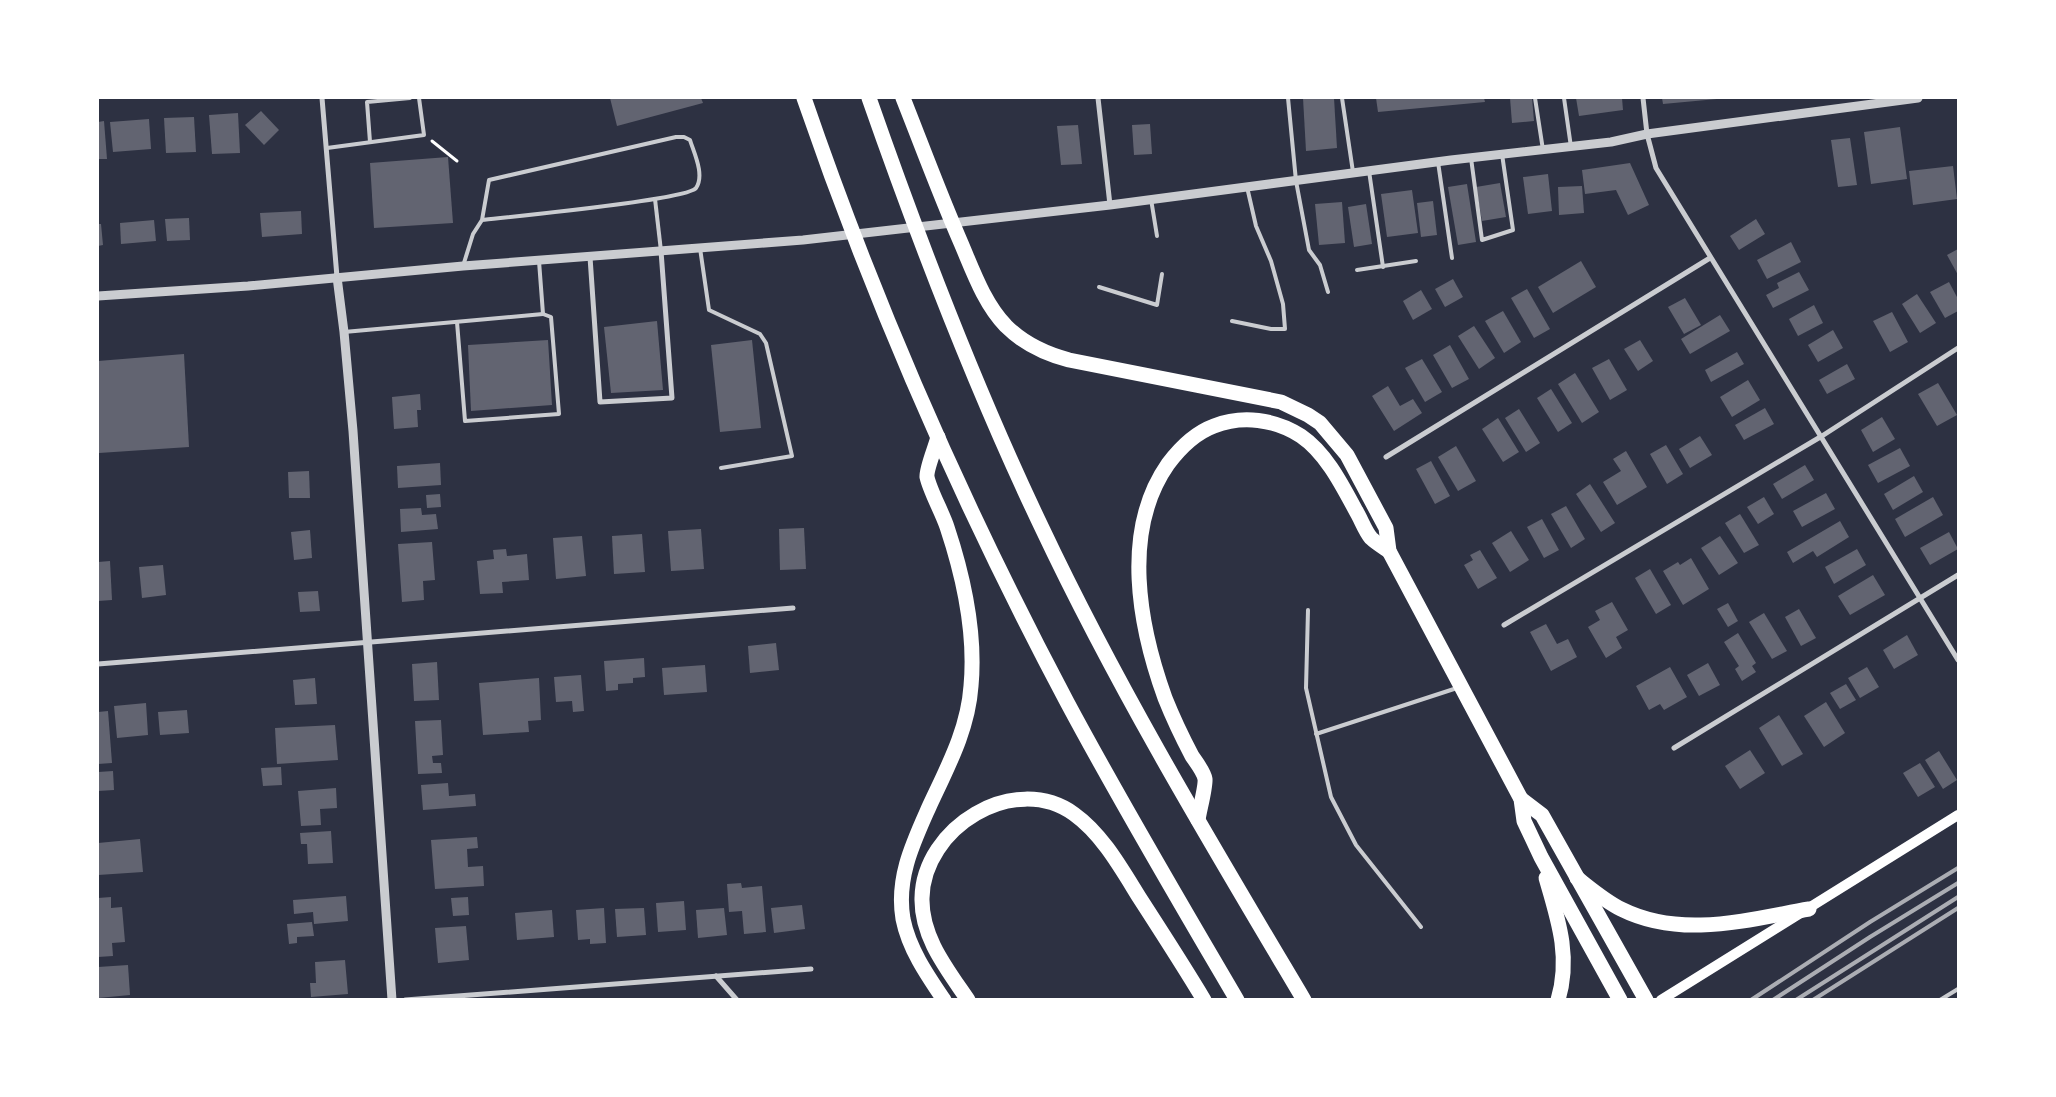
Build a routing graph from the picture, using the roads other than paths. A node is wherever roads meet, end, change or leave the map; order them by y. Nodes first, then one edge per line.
1 (322, 98) edge
2 (410, 98) edge
3 (420, 98) edge
4 (804, 98) edge
5 (869, 98) edge
6 (903, 98) edge
7 (1098, 98) edge
8 (1288, 98) edge
9 (1342, 98) edge
10 (1535, 98) edge
11 (1564, 98) edge
12 (1643, 98) edge
13 (1918, 98) edge
14 (1868, 101) edge
15 (1647, 134) junction
16 (370, 142) junction
17 (1571, 147) junction
18 (327, 148) junction
19 (1543, 150) junction
20 (1502, 154) junction
21 (1471, 158) junction
22 (1438, 162) junction
23 (1369, 171) junction
24 (1354, 173) junction
25 (1296, 181) junction
26 (1247, 187) junction
27 (655, 199) junction
28 (1151, 199) junction
29 (1110, 205) junction
30 (482, 220) junction
31 (1156, 236) dead end
32 (700, 248) junction
33 (661, 251) junction
34 (590, 257) junction
35 (1452, 258) dead end
36 (1710, 258) junction
37 (539, 261) junction
38 (1416, 261) dead end
39 (463, 266) junction
40 (1383, 266) junction
41 (1357, 270) dead end
42 (1162, 274) dead end
43 (337, 277) junction
44 (1099, 287) dead end
45 (1328, 292) dead end
46 (98, 296) edge
47 (543, 314) junction
48 (1232, 321) dead end
49 (457, 322) junction
50 (344, 332) junction
51 (1958, 348) edge
52 (1822, 436) junction
53 (938, 437) junction
54 (1386, 457) dead end
55 (722, 468) dead end
56 (1389, 551) junction
57 (1958, 576) edge
58 (1921, 598) junction
59 (793, 608) dead end
60 (1308, 610) dead end
61 (1504, 625) dead end
62 (368, 642) junction
63 (1958, 660) edge
64 (98, 664) edge
65 (1461, 686) junction
66 (1316, 734) junction
67 (1674, 748) dead end
68 (1521, 798) junction
69 (1958, 816) edge
70 (1198, 820) junction
71 (1541, 857) junction
72 (1577, 878) junction
73 (1809, 909) junction
74 (1421, 927) dead end
75 (810, 969) dead end
76 (716, 976) junction
77 (1958, 989) edge
78 (392, 1000) edge
79 (405, 1000) edge
80 (737, 1000) edge
81 (944, 1000) edge
82 (968, 1000) edge
83 (1204, 1000) edge
84 (1237, 1000) edge
85 (1304, 1000) edge
86 (1558, 1000) edge
87 (1620, 1000) edge
88 (1646, 1000) edge
89 (1661, 1000) edge
90 (1940, 1000) edge

1 - 18 street
2 - 16 lane
3 - 16 lane
4 - 53 highway
5 - 70 highway
6 - 56 highway
7 - 29 street
8 - 25 lane
9 - 24 lane
10 - 19 lane
11 - 17 lane
12 - 15 street
13 - 14 street
14 - 15 street
15 - 17 street
15 - 36 street
16 - 18 lane
17 - 19 street
18 - 43 street
19 - 20 street
20 - 21 street
20 - 21 lane
21 - 22 street
22 - 23 street
22 - 35 lane
23 - 24 street
23 - 40 lane
24 - 25 street
25 - 26 street
25 - 45 lane
26 - 28 street
26 - 48 lane
27 - 30 lane
27 - 30 lane
27 - 33 lane
28 - 29 street
28 - 31 lane
29 - 32 street
30 - 39 lane
32 - 33 street
32 - 55 lane
33 - 34 street
33 - 34 street
34 - 37 street
36 - 52 street
36 - 54 street
37 - 39 street
37 - 47 lane
38 - 40 lane
39 - 43 street
40 - 41 lane
42 - 44 lane
43 - 46 street
43 - 50 street
47 - 49 lane
47 - 49 lane
49 - 50 lane
50 - 62 street
51 - 52 street
52 - 58 street
52 - 61 street
53 - 81 highway
53 - 84 highway
56 - 65 highway
56 - 70 highway
57 - 58 street
58 - 63 street
58 - 67 street
59 - 62 street
60 - 66 lane
62 - 64 street
62 - 78 street
65 - 66 lane
65 - 68 highway
66 - 74 lane
68 - 71 highway
68 - 72 highway
69 - 73 main road
70 - 85 highway
71 - 86 highway
71 - 87 highway
72 - 73 highway
72 - 88 highway
73 - 89 main road
75 - 76 street
76 - 79 street
76 - 80 street
77 - 90 lane
82 - 83 highway

